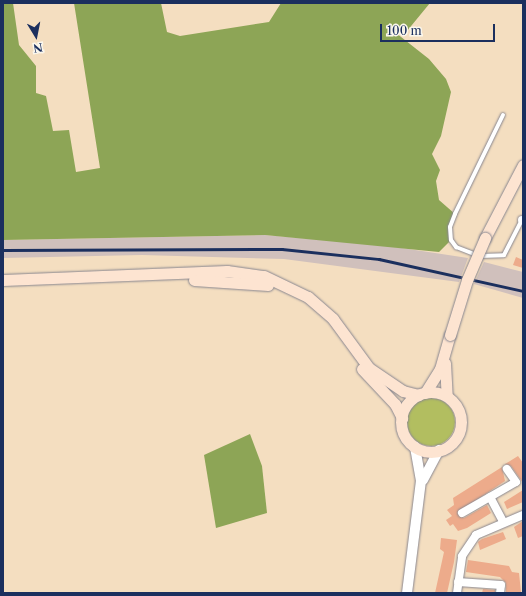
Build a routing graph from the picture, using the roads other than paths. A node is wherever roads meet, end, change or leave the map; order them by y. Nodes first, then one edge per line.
1 (503, 115) dead end
2 (523, 164) edge
3 (523, 219) edge
4 (79, 278) junction
5 (3, 280) edge
6 (445, 354) junction
7 (421, 394) junction
8 (447, 396) junction
9 (402, 418) junction
10 (415, 447) junction
11 (439, 450) junction
12 (507, 469) dead end
13 (420, 492) junction
14 (490, 497) junction
15 (462, 513) dead end
16 (523, 515) edge
17 (503, 521) junction
18 (458, 582) junction
19 (406, 593) edge
20 (457, 593) edge
21 (500, 593) edge

1 - 3 lane
2 - 6 main road, bridge
4 - 5 main road
4 - 7 main road
4 - 9 main road
6 - 7 main road
6 - 8 main road
7 - 8 main road
7 - 9 main road
8 - 11 main road
9 - 10 main road
10 - 11 main road
10 - 13 street
11 - 13 street
12 - 14 street
13 - 19 street
14 - 15 street
14 - 17 street
16 - 17 street
17 - 18 street
18 - 20 street
18 - 21 street

